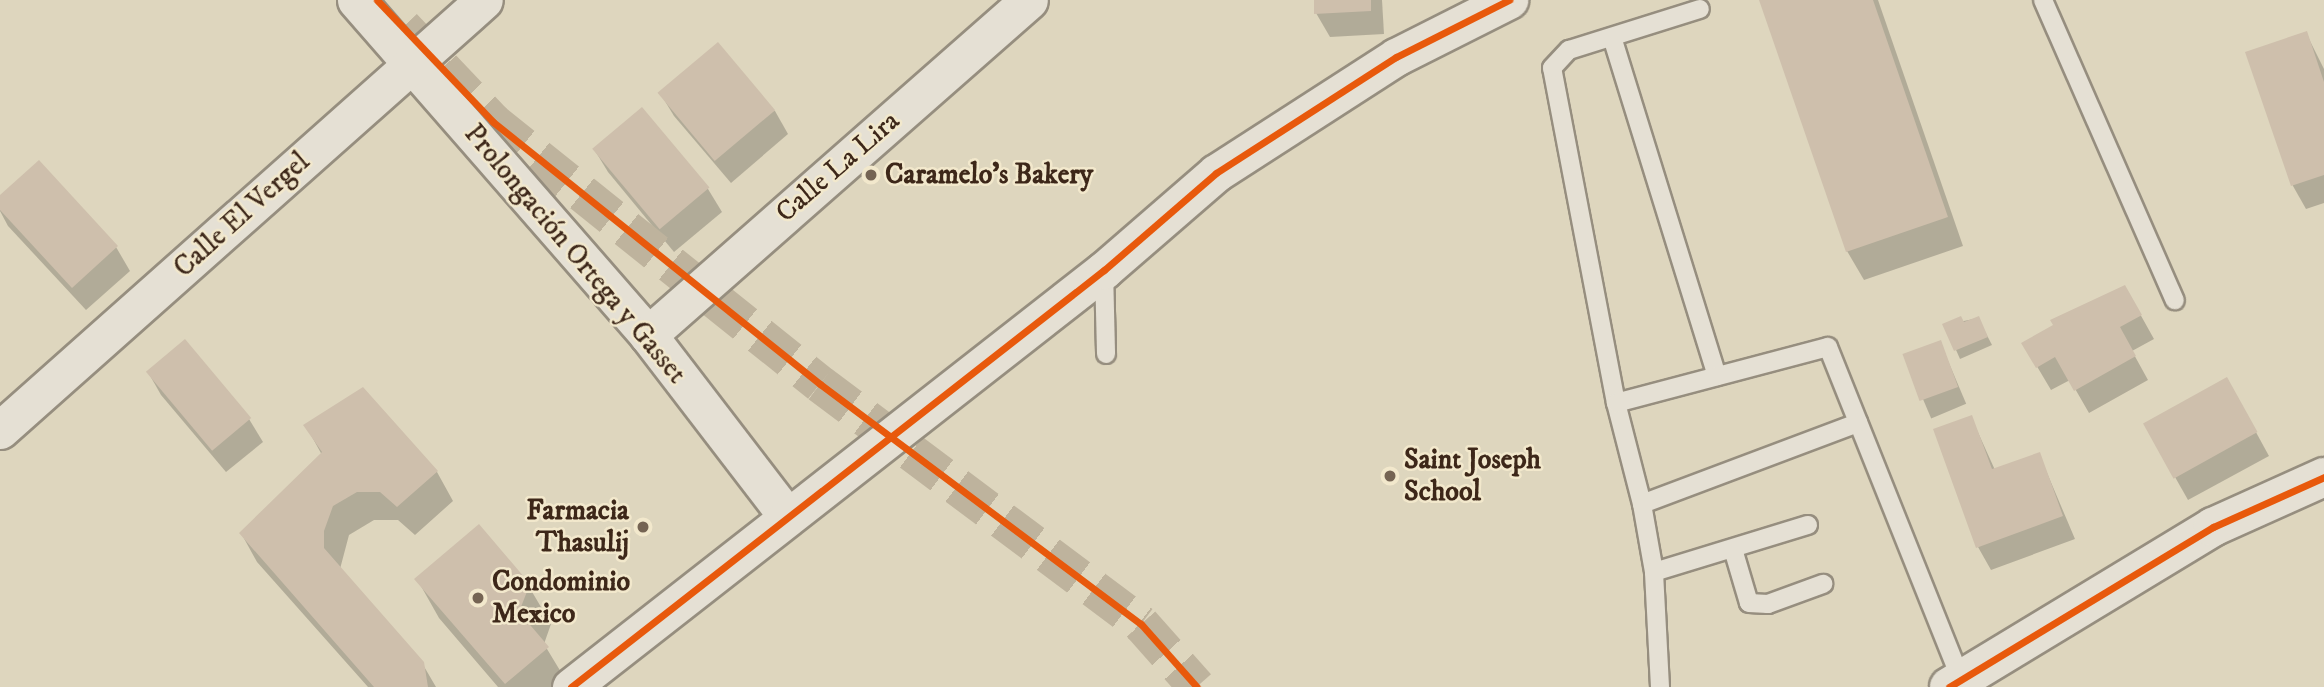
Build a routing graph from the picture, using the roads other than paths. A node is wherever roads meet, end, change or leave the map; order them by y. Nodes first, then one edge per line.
1 (356, 0) edge
2 (484, 0) edge
3 (1029, 0) edge
4 (1509, 0) edge
5 (2043, 0) edge
6 (1700, 9) dead end
7 (1612, 37) junction
8 (414, 64) junction
9 (1104, 270) junction
10 (2175, 300) dead end
11 (648, 335) junction
12 (1106, 354) dead end
13 (1717, 376) junction
14 (1616, 403) junction
15 (1858, 423) junction
16 (0, 430) edge
17 (2324, 477) edge
18 (1642, 504) junction
19 (786, 515) junction
20 (1808, 525) dead end
21 (1733, 549) junction
22 (1654, 572) junction
23 (1823, 584) dead end
24 (1958, 685) edge
25 (571, 687) edge
26 (1660, 687) edge

1 - 8 street, Prolongación Ortega y Gasset
2 - 8 street, Calle El Vergel
3 - 11 street, Calle La Lira
4 - 9 street
5 - 10 lane
6 - 7 lane
7 - 13 lane
7 - 14 lane
8 - 11 street, Prolongación Ortega y Gasset
8 - 16 street, Calle El Vergel
9 - 12 lane
9 - 19 street
11 - 19 street, Prolongación Ortega y Gasset
13 - 14 lane
13 - 15 lane
14 - 18 lane
15 - 18 lane
15 - 24 lane
17 - 24 main road
18 - 22 lane
19 - 25 street
20 - 21 lane
21 - 22 lane
21 - 23 lane
22 - 26 lane

